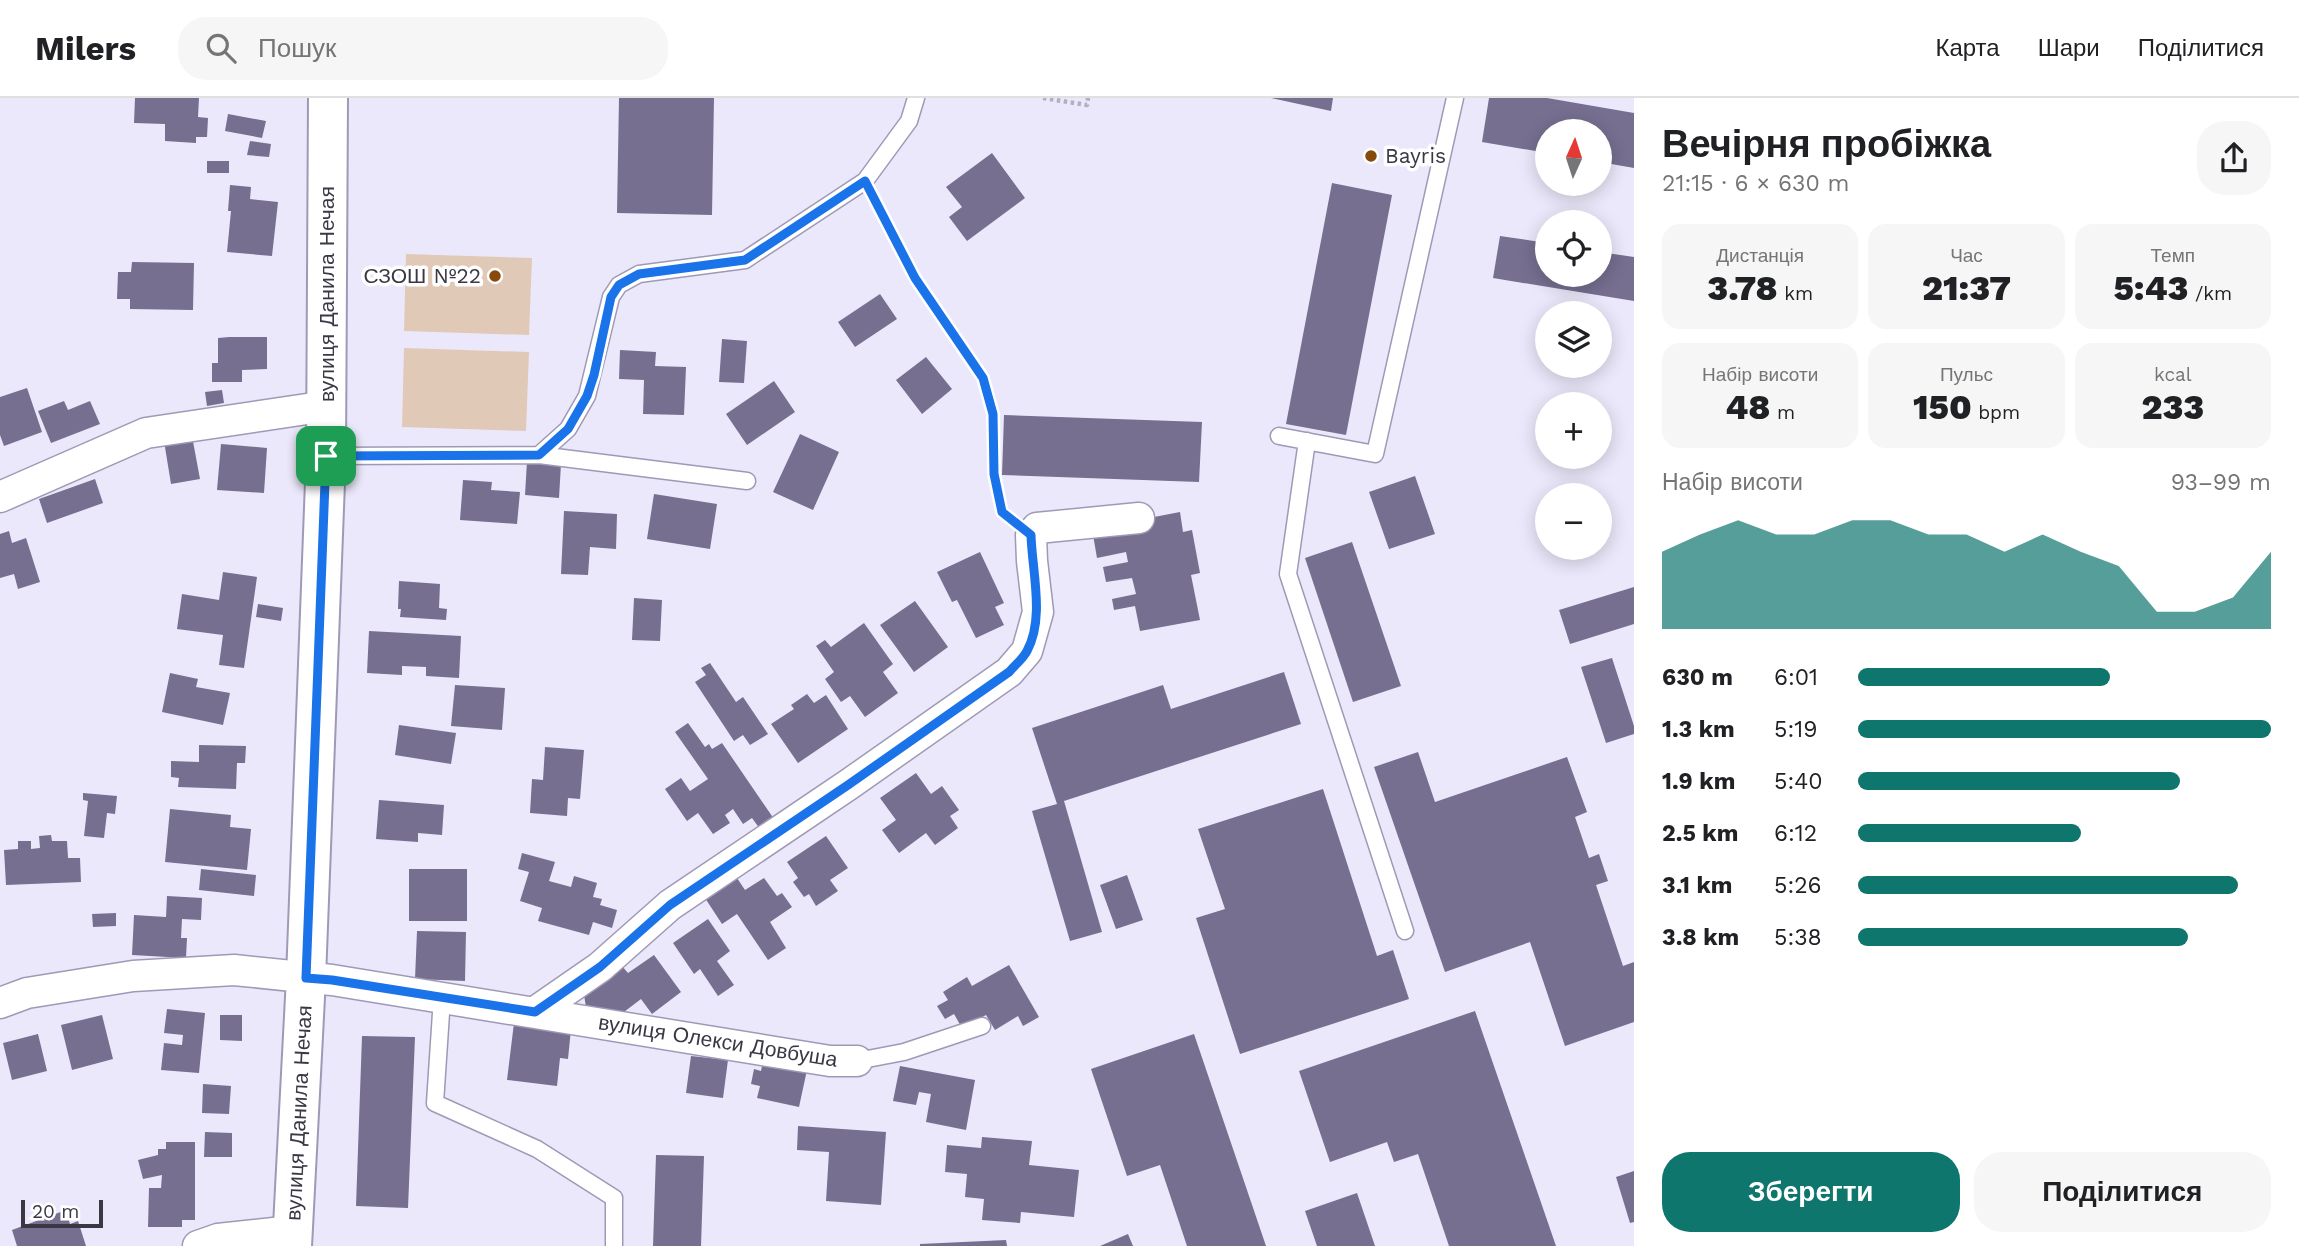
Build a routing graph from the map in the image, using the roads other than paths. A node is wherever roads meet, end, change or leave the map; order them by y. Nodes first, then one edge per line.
1 (328, 98) edge
2 (916, 98) edge
3 (1455, 98) edge
4 (327, 406) junction
5 (1279, 436) dead end
6 (1307, 441) junction
7 (539, 455) junction
8 (326, 456) junction
9 (747, 481) dead end
10 (0, 498) edge
11 (1139, 518) dead end
12 (1405, 931) dead end
13 (306, 978) junction
14 (442, 998) junction
15 (0, 1003) edge
16 (535, 1012) junction
17 (982, 1026) dead end
18 (857, 1061) joint
19 (292, 1238) edge
20 (198, 1246) edge
21 (614, 1246) edge

1 - 4 main road, вулиця Данила Нечая
2 - 7 lane
3 - 6 lane
4 - 8 main road, вулиця Данила Нечая
4 - 10 street
5 - 6 lane
6 - 12 lane
7 - 8 lane
7 - 9 lane
8 - 13 main road, вулиця Данила Нечая
11 - 16 street
13 - 14 street, вулиця Олекси Довбуша
13 - 15 street, вулиця Олекси Довбуша
13 - 19 main road, вулиця Данила Нечая
14 - 16 street, вулиця Олекси Довбуша
14 - 21 lane
16 - 18 street, вулиця Олекси Довбуша
17 - 18 lane, вулиця Олекси Довбуша
19 - 20 street

